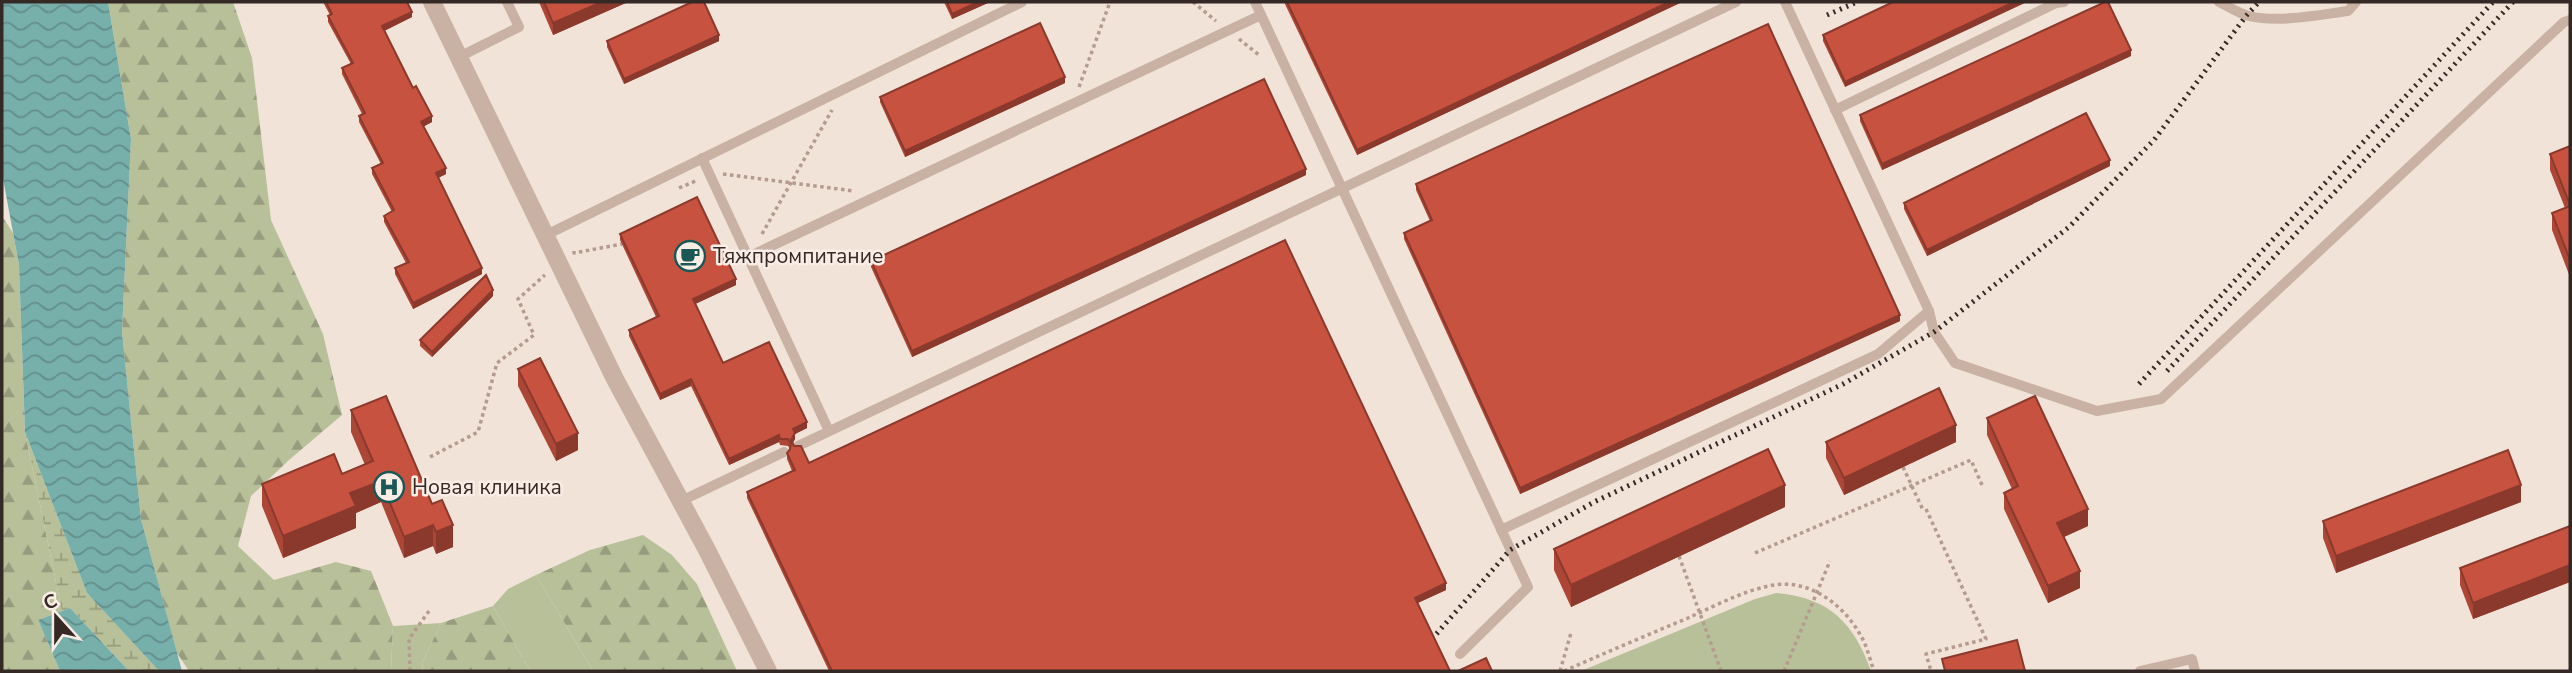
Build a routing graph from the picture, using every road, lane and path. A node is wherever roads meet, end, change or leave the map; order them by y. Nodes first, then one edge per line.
1 (432, 2) edge
2 (507, 2) edge
3 (1022, 2) edge
4 (1110, 2) edge
5 (1255, 2) edge
6 (1736, 2) edge
7 (1784, 2) edge
8 (2064, 2) edge
9 (2219, 2) edge
10 (2356, 2) edge
11 (1261, 15) junction
12 (2570, 20) edge
13 (458, 57) junction
14 (845, 88) junction
15 (1072, 105) junction
16 (1835, 110) junction
17 (702, 158) junction
18 (790, 183) junction
19 (1342, 188) junction
20 (883, 194) junction
21 (546, 235) junction
22 (569, 241) dead end
23 (622, 244) edge
24 (575, 253) junction
25 (748, 257) junction
26 (559, 263) junction
27 (1929, 311) junction
28 (829, 431) junction
29 (798, 446) edge
30 (784, 452) edge
31 (430, 457) dead end
32 (1903, 467) dead end
33 (1911, 485) junction
34 (1982, 485) dead end
35 (681, 501) junction
36 (1501, 530) junction
37 (1755, 553) dead end
38 (1679, 556) dead end
39 (1830, 561) dead end
40 (1818, 592) junction
41 (429, 611) dead end
42 (1700, 612) junction
43 (1571, 633) dead end
44 (1460, 654) dead end
45 (410, 671) edge
46 (768, 671) edge
47 (1562, 671) edge
48 (1721, 671) edge
49 (1784, 671) edge
50 (1874, 671) edge
51 (1931, 671) edge
52 (2140, 671) edge
53 (2195, 671) edge

1 - 13 street
2 - 13 lane
3 - 14 lane
4 - 15 path
5 - 11 lane
6 - 19 lane
7 - 16 lane
8 - 16 lane
9 - 10 lane
11 - 15 lane
11 - 19 lane
12 - 27 lane
13 - 21 street
14 - 17 lane
14 - 18 path
15 - 20 lane
16 - 27 lane
17 - 18 path
17 - 21 lane
17 - 25 lane
18 - 20 path
18 - 25 path
19 - 28 lane
19 - 36 lane
20 - 25 lane
21 - 26 street
22 - 24 path
23 - 24 path
24 - 26 path
25 - 28 lane
26 - 31 path
26 - 35 street
27 - 36 lane
28 - 29 lane
30 - 35 lane
32 - 33 path
33 - 34 path
33 - 37 path
33 - 51 path
35 - 46 street
36 - 44 lane
38 - 42 path
39 - 40 path
40 - 42 path
40 - 49 path
40 - 50 path
41 - 45 path
42 - 47 path
42 - 48 path
43 - 47 path
52 - 53 lane

